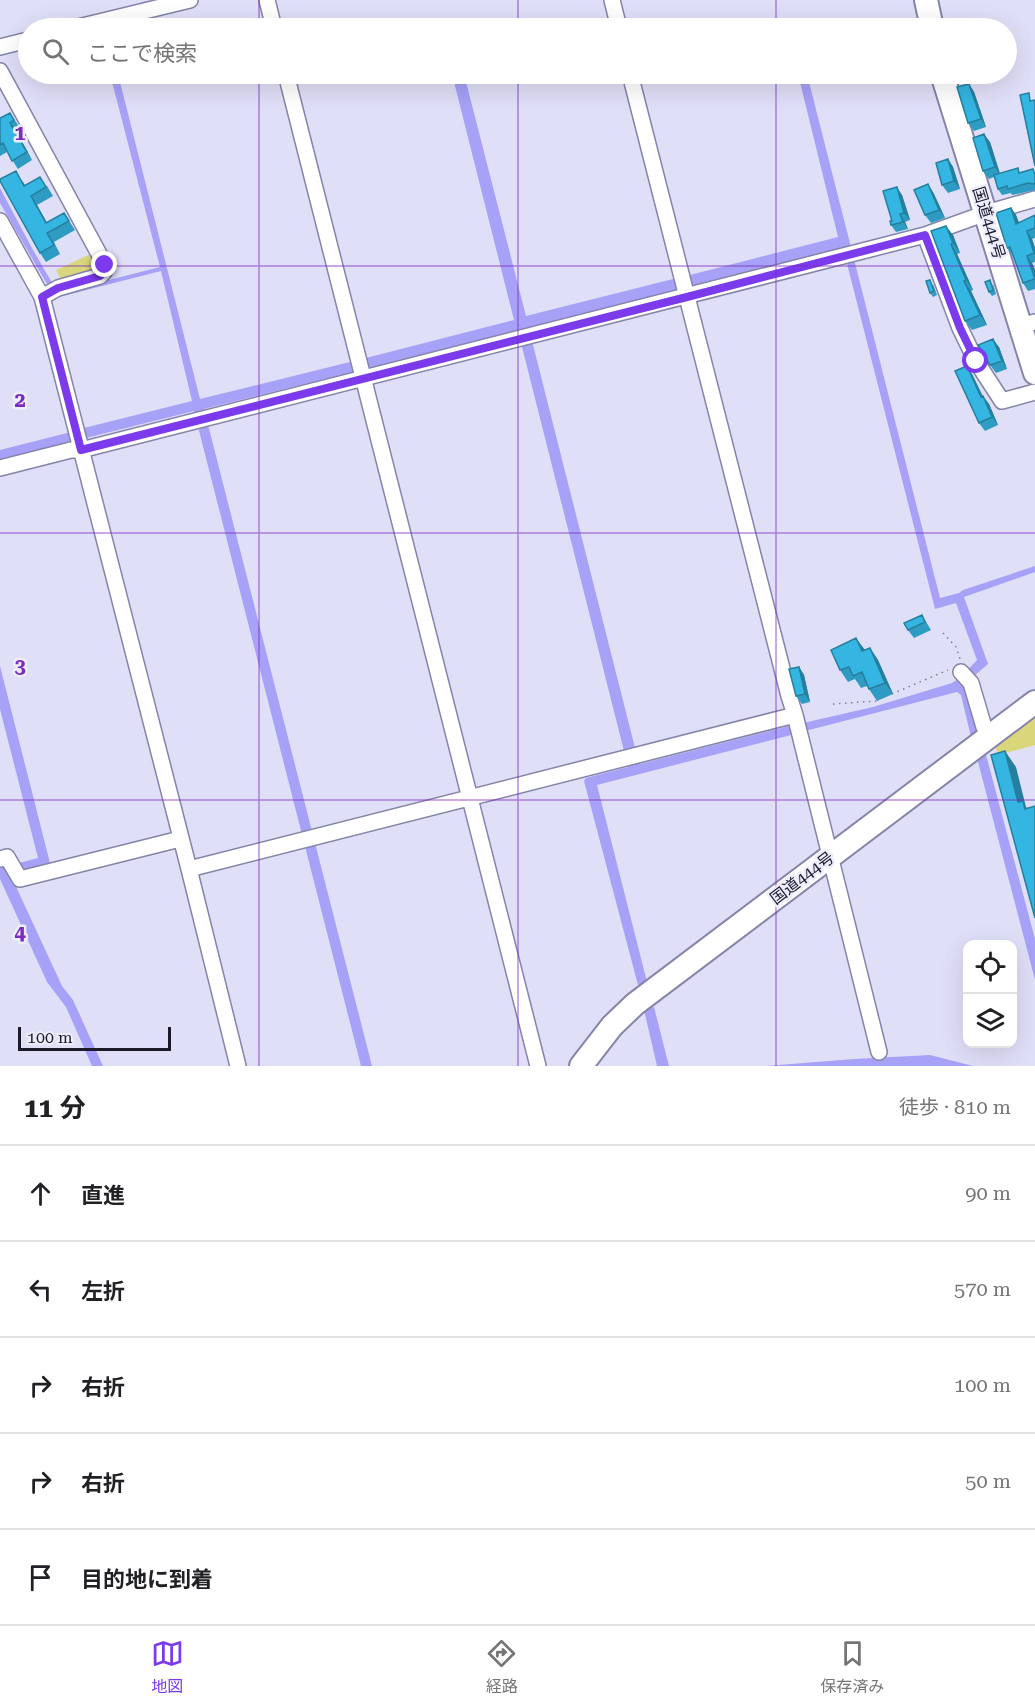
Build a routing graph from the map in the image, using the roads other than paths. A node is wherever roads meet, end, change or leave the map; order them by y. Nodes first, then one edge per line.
1 (190, 0) edge
2 (267, 0) edge
3 (612, 0) edge
4 (926, 0) edge
5 (115, 18) edge
6 (272, 18) edge
7 (616, 18) edge
8 (930, 18) edge
9 (18, 42) edge
10 (0, 47) edge
11 (0, 71) edge
12 (288, 84) edge
13 (633, 84) edge
14 (945, 84) edge
15 (1035, 199) edge
16 (986, 213) junction
17 (0, 220) edge
18 (925, 235) junction
19 (50, 292) junction
20 (687, 297) junction
21 (1028, 324) edge
22 (1035, 374) edge
23 (363, 379) junction
24 (1035, 392) edge
25 (81, 450) junction
26 (0, 468) edge
27 (963, 673) road end
28 (1035, 702) edge
29 (795, 715) junction
30 (989, 736) junction
31 (470, 797) junction
32 (180, 839) junction
33 (831, 856) junction
34 (0, 859) edge
35 (189, 869) junction
36 (879, 1052) dead end
37 (238, 1066) edge
38 (538, 1066) edge
39 (581, 1066) edge

1 - 5 street
2 - 6 street
3 - 7 street
4 - 8 highway
9 - 10 street
11 - 19 street
12 - 23 street
13 - 20 street
14 - 16 highway, 国道444号
15 - 16 street
16 - 18 street
16 - 21 highway, 国道444号
17 - 19 street
18 - 20 street
18 - 24 street
19 - 25 street
20 - 23 street
20 - 29 street
21 - 22 highway, 国道444号
23 - 25 street
23 - 31 street
25 - 26 street
25 - 32 street
27 - 30 street
28 - 30 highway, 国道444号
29 - 31 street
29 - 33 street
30 - 33 highway, 国道444号
31 - 35 street
31 - 38 street
32 - 34 street
32 - 35 street
33 - 36 street
33 - 39 highway, 国道444号
35 - 37 street

